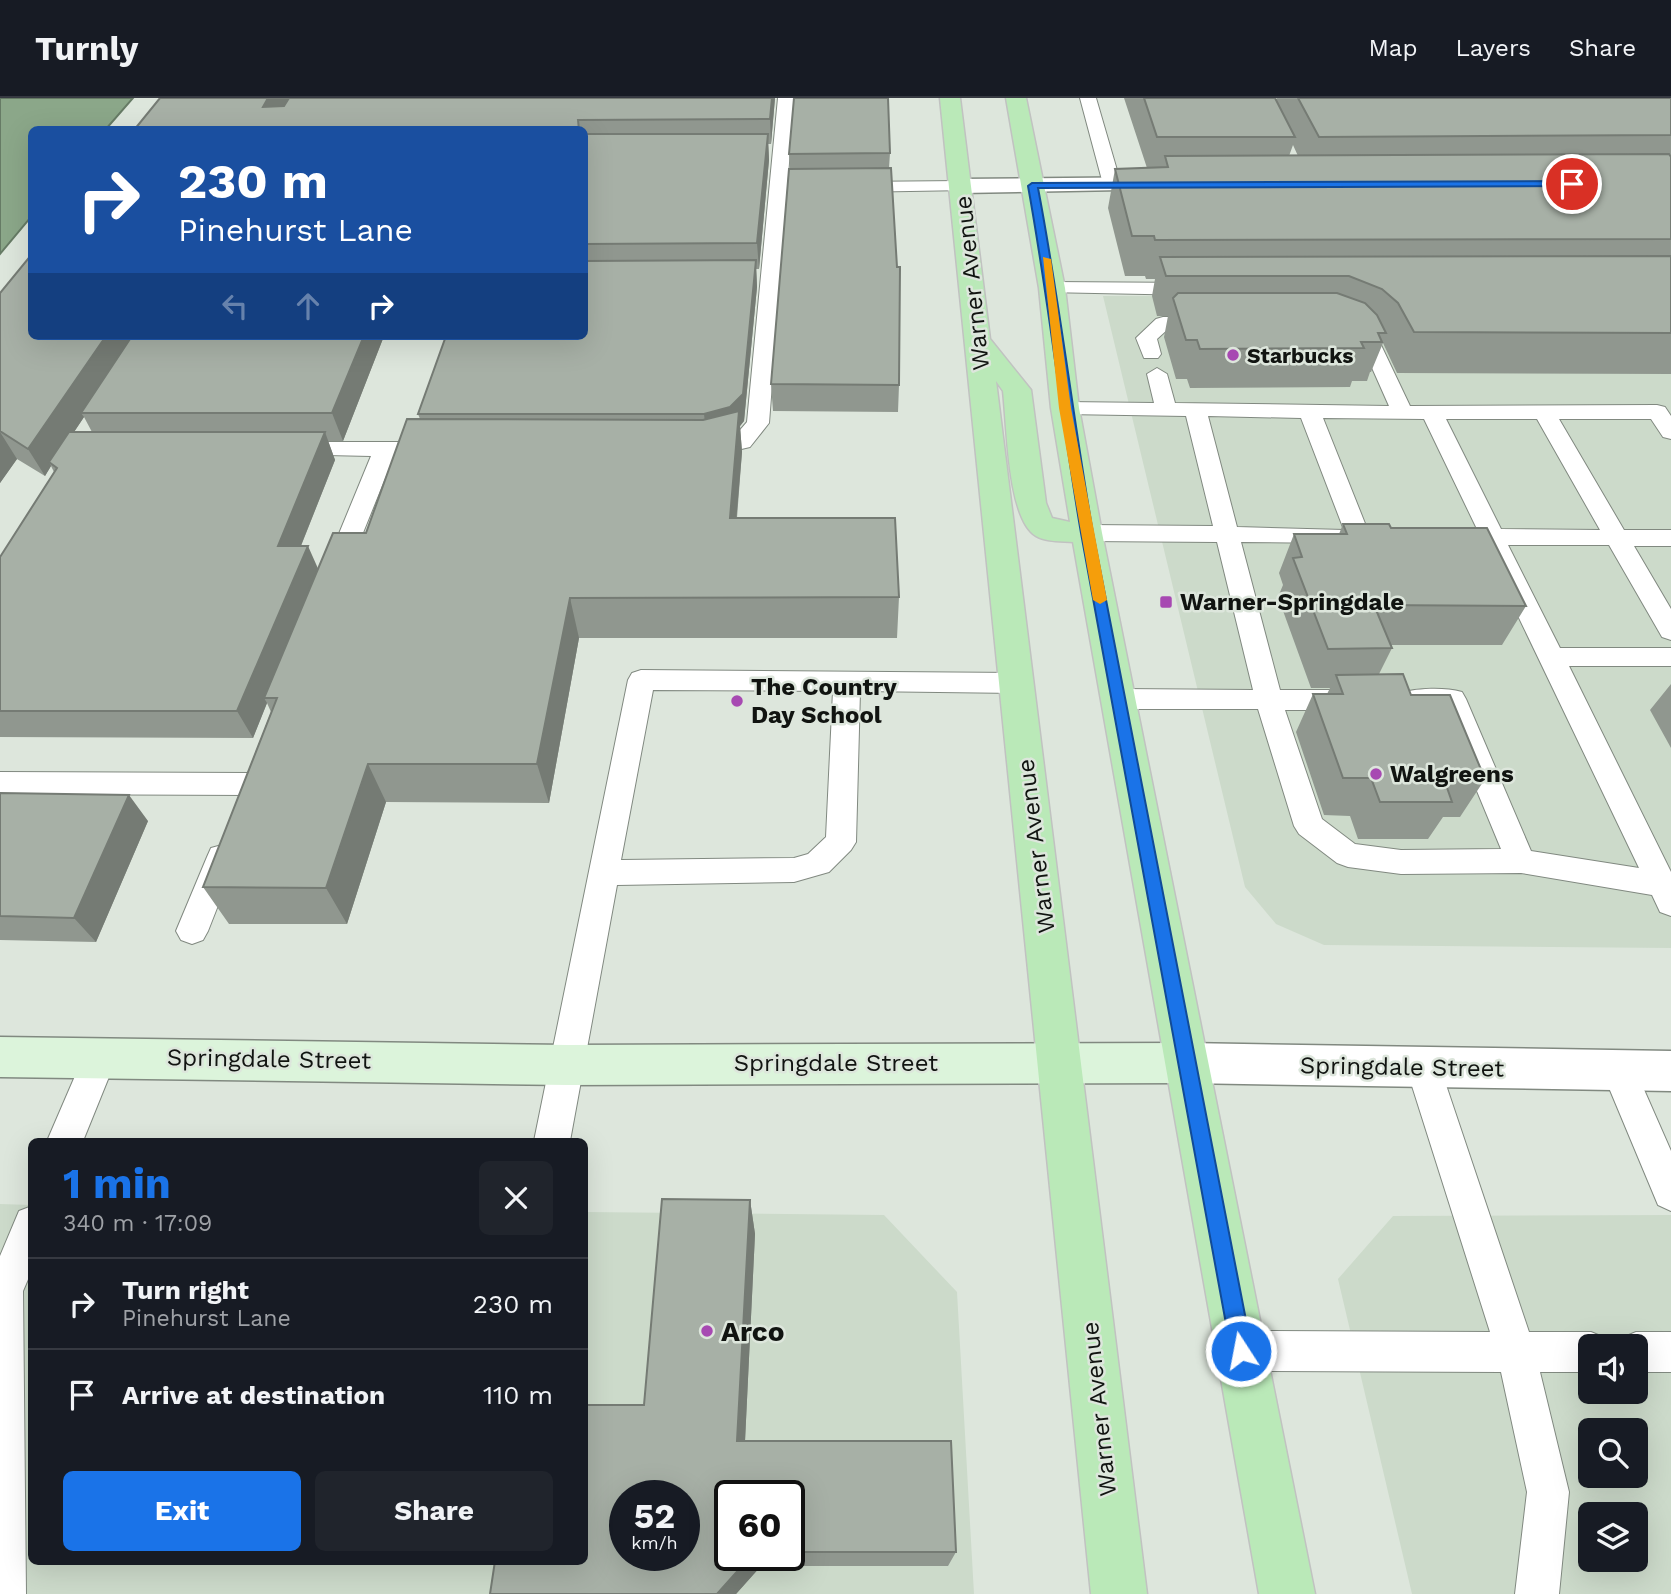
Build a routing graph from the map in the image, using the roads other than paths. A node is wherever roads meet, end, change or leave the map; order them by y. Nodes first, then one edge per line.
1 (786, 98) edge
2 (950, 98) edge
3 (1016, 98) edge
4 (1088, 98) edge
5 (1112, 184) junction
6 (1193, 184) edge
7 (961, 186) junction
8 (1032, 186) junction
9 (830, 187) edge
10 (746, 278) edge
11 (772, 278) junction
12 (1053, 297) junction
13 (1217, 297) edge
14 (1231, 323) edge
15 (1327, 323) edge
16 (978, 341) junction
17 (1065, 408) junction
18 (1166, 409) junction
19 (1195, 410) junction
20 (1309, 411) junction
21 (1402, 412) junction
22 (1432, 412) junction
23 (1544, 412) junction
24 (1671, 432) edge
25 (264, 449) edge
26 (385, 449) junction
27 (452, 449) edge
28 (680, 451) edge
29 (1087, 533) junction
30 (1228, 534) junction
31 (1358, 536) junction
32 (1385, 536) edge
33 (1452, 537) edge
34 (1492, 537) junction
35 (1616, 537) junction
36 (1671, 538) edge
37 (328, 591) edge
38 (1671, 631) edge
39 (1551, 657) junction
40 (1671, 657) edge
41 (847, 682) junction
42 (1017, 683) junction
43 (1120, 699) junction
44 (1269, 701) junction
45 (0, 783) edge
46 (1521, 861) junction
47 (604, 873) junction
48 (1668, 891) edge
49 (192, 931) dead end
50 (100, 1056) junction
51 (0, 1057) edge
52 (1061, 1062) junction
53 (1186, 1063) junction
54 (568, 1065) junction
55 (1423, 1066) junction
56 (1619, 1071) junction
57 (1671, 1071) edge
58 (66, 1138) edge
59 (553, 1138) edge
60 (1671, 1193) edge
61 (28, 1233) edge
62 (2, 1291) edge
63 (1241, 1351) junction
64 (1516, 1352) junction
65 (1578, 1352) edge
66 (1648, 1352) edge
67 (1671, 1352) edge
68 (18, 1519) edge
69 (4, 1594) edge
70 (1119, 1594) edge
71 (1287, 1594) edge
72 (1537, 1594) edge

1 - 11 lane
2 - 7 main road, Warner Avenue
3 - 8 main road
4 - 5 lane
5 - 6 street
5 - 8 street
7 - 8 street
7 - 9 lane
7 - 16 main road, Warner Avenue
8 - 12 main road
10 - 11 lane
11 - 28 lane
12 - 13 lane
12 - 17 main road
14 - 18 lane
15 - 21 lane
16 - 29 main road
16 - 42 main road, Warner Avenue
17 - 18 lane
17 - 29 main road
18 - 19 lane
19 - 20 lane
19 - 30 lane
20 - 21 lane
20 - 31 lane
21 - 22 lane
22 - 23 lane
22 - 34 lane
23 - 24 lane
23 - 35 lane
25 - 26 lane
26 - 27 lane
26 - 37 lane
29 - 30 lane
29 - 43 main road
30 - 31 lane
30 - 44 lane
31 - 32 lane
33 - 34 lane
34 - 35 lane
34 - 39 lane
35 - 36 lane
35 - 38 lane
39 - 40 lane
39 - 48 lane
41 - 42 lane
41 - 47 lane
41 - 47 lane
42 - 52 main road, Warner Avenue
43 - 44 lane
43 - 53 main road
44 - 46 lane
44 - 46 lane
45 - 49 lane
46 - 48 lane
47 - 54 lane
50 - 51 main road, Springdale Street
50 - 54 main road, Springdale Street
50 - 58 lane
52 - 53 main road, Springdale Street
52 - 54 main road, Springdale Street
52 - 70 main road, Warner Avenue
53 - 55 street, Springdale Street
53 - 63 main road
54 - 59 lane
55 - 56 street, Springdale Street
55 - 64 lane
56 - 57 street, Springdale Street
56 - 60 lane
61 - 62 lane
62 - 68 lane
63 - 64 lane
63 - 71 main road
64 - 65 lane
64 - 72 lane
66 - 67 lane
68 - 69 lane

